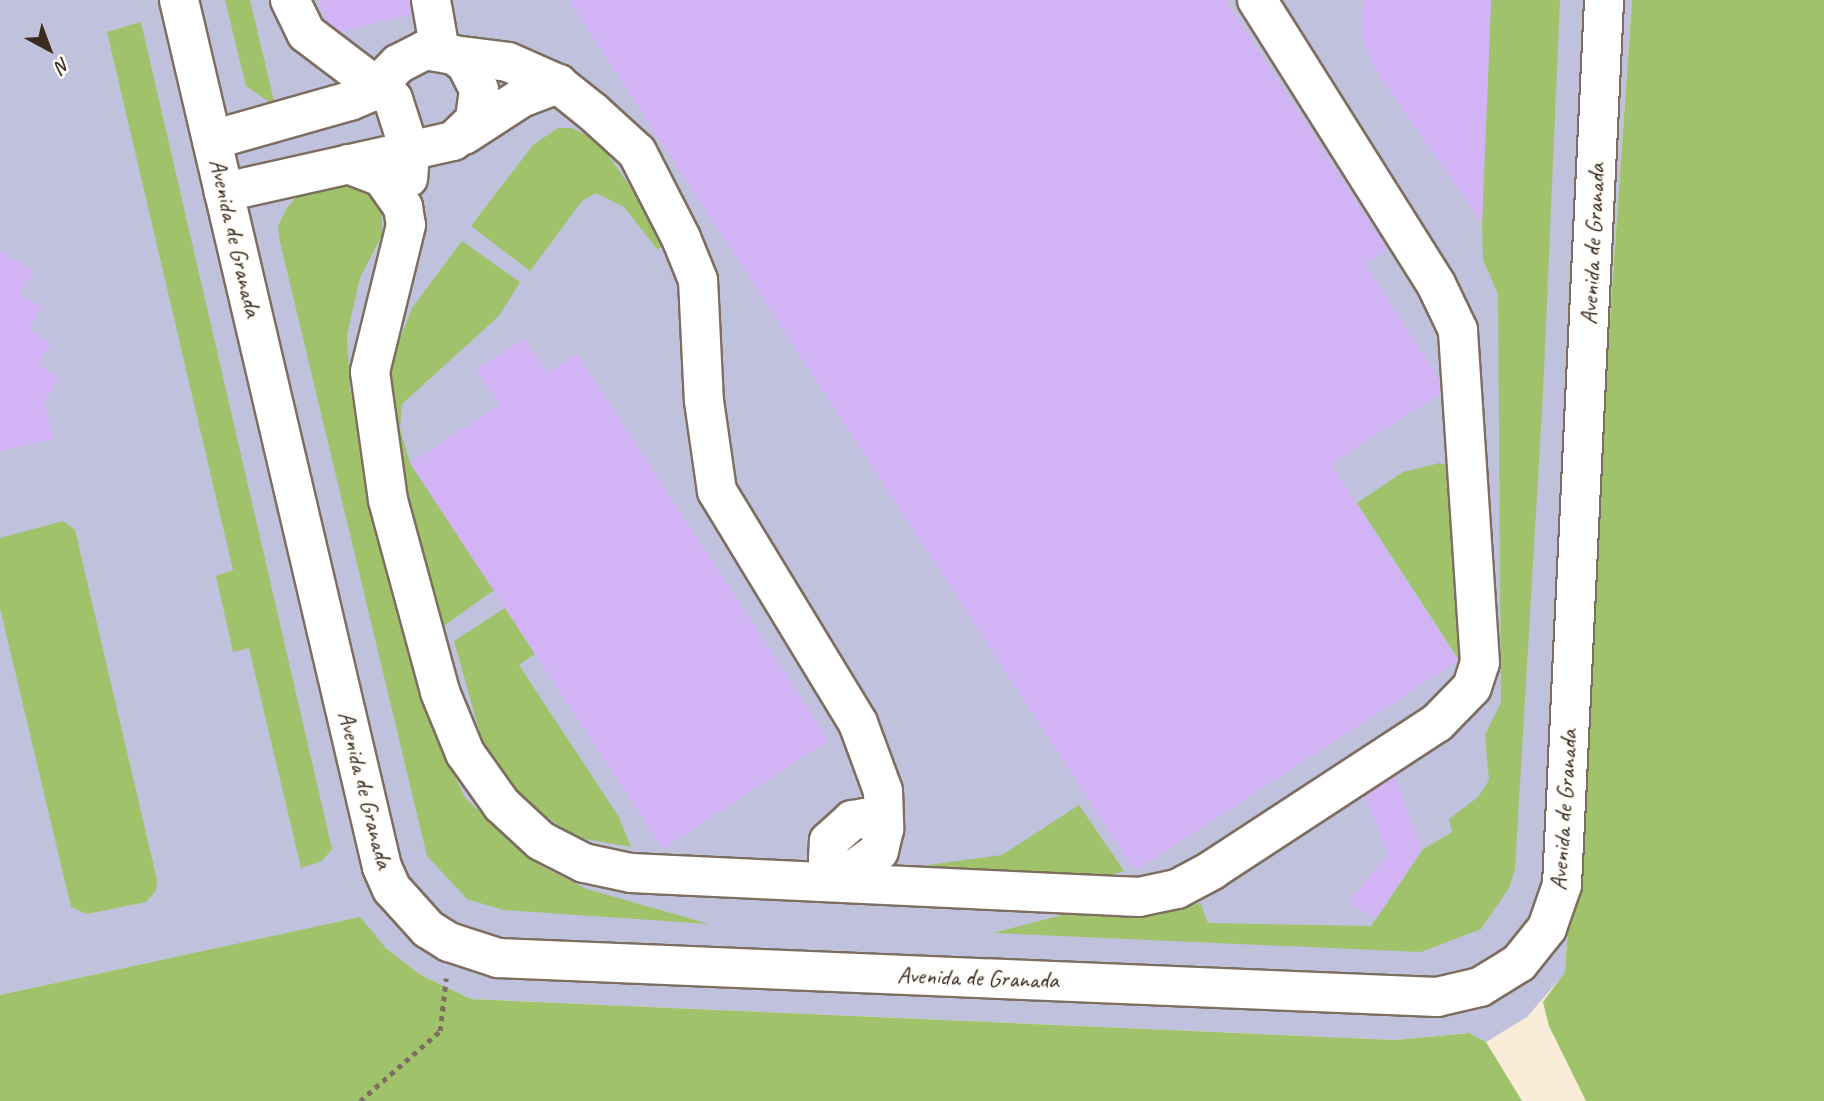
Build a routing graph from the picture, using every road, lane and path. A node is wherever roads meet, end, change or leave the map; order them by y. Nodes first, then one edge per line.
1 (179, 0) edge
2 (290, 0) edge
3 (431, 0) edge
4 (1257, 0) edge
5 (1604, 0) edge
6 (447, 53) junction
7 (558, 84) junction
8 (379, 85) junction
9 (466, 132) junction
10 (212, 140) junction
11 (410, 152) junction
12 (348, 164) junction
13 (224, 192) junction
14 (406, 225) junction
15 (843, 880) junction
16 (449, 942) junction
17 (360, 1101) edge

1 - 10 street, Avenida de Granada
2 - 8 street
3 - 6 street
4 - 15 street
5 - 16 street, Avenida de Granada
6 - 7 street
6 - 8 street
6 - 9 street
7 - 9 street
7 - 15 street
8 - 10 street
8 - 11 street
9 - 11 street
9 - 14 street
10 - 13 street, Avenida de Granada
11 - 12 street
11 - 14 street
12 - 13 street
12 - 14 street
13 - 16 street, Avenida de Granada
14 - 15 street
16 - 17 path

